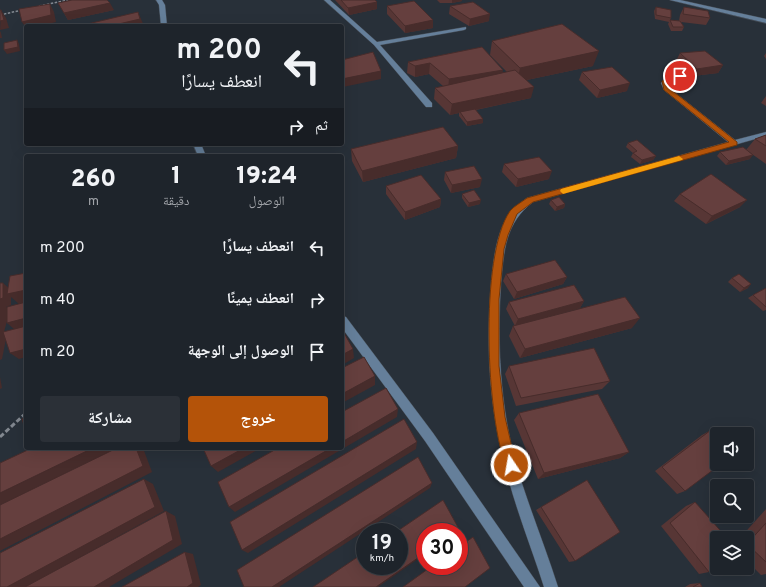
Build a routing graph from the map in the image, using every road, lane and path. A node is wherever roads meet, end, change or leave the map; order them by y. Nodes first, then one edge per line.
1 (68, 0) edge
2 (159, 0) edge
3 (327, 0) edge
4 (673, 0) edge
5 (34, 7) edge
6 (27, 9) edge
7 (0, 15) edge
8 (766, 21) edge
9 (164, 24) edge
10 (464, 28) dead end
11 (376, 44) junction
12 (680, 76) dead end
13 (429, 105) dead end
14 (766, 134) edge
15 (734, 143) junction
16 (344, 323) edge
17 (24, 415) edge
18 (0, 437) edge
19 (533, 587) edge
20 (551, 587) edge

1 - 5 path
2 - 9 street
3 - 11 street
4 - 8 street
6 - 7 path
10 - 11 street
11 - 13 street
12 - 15 street
14 - 15 street
15 - 20 street
16 - 19 street
17 - 18 path

